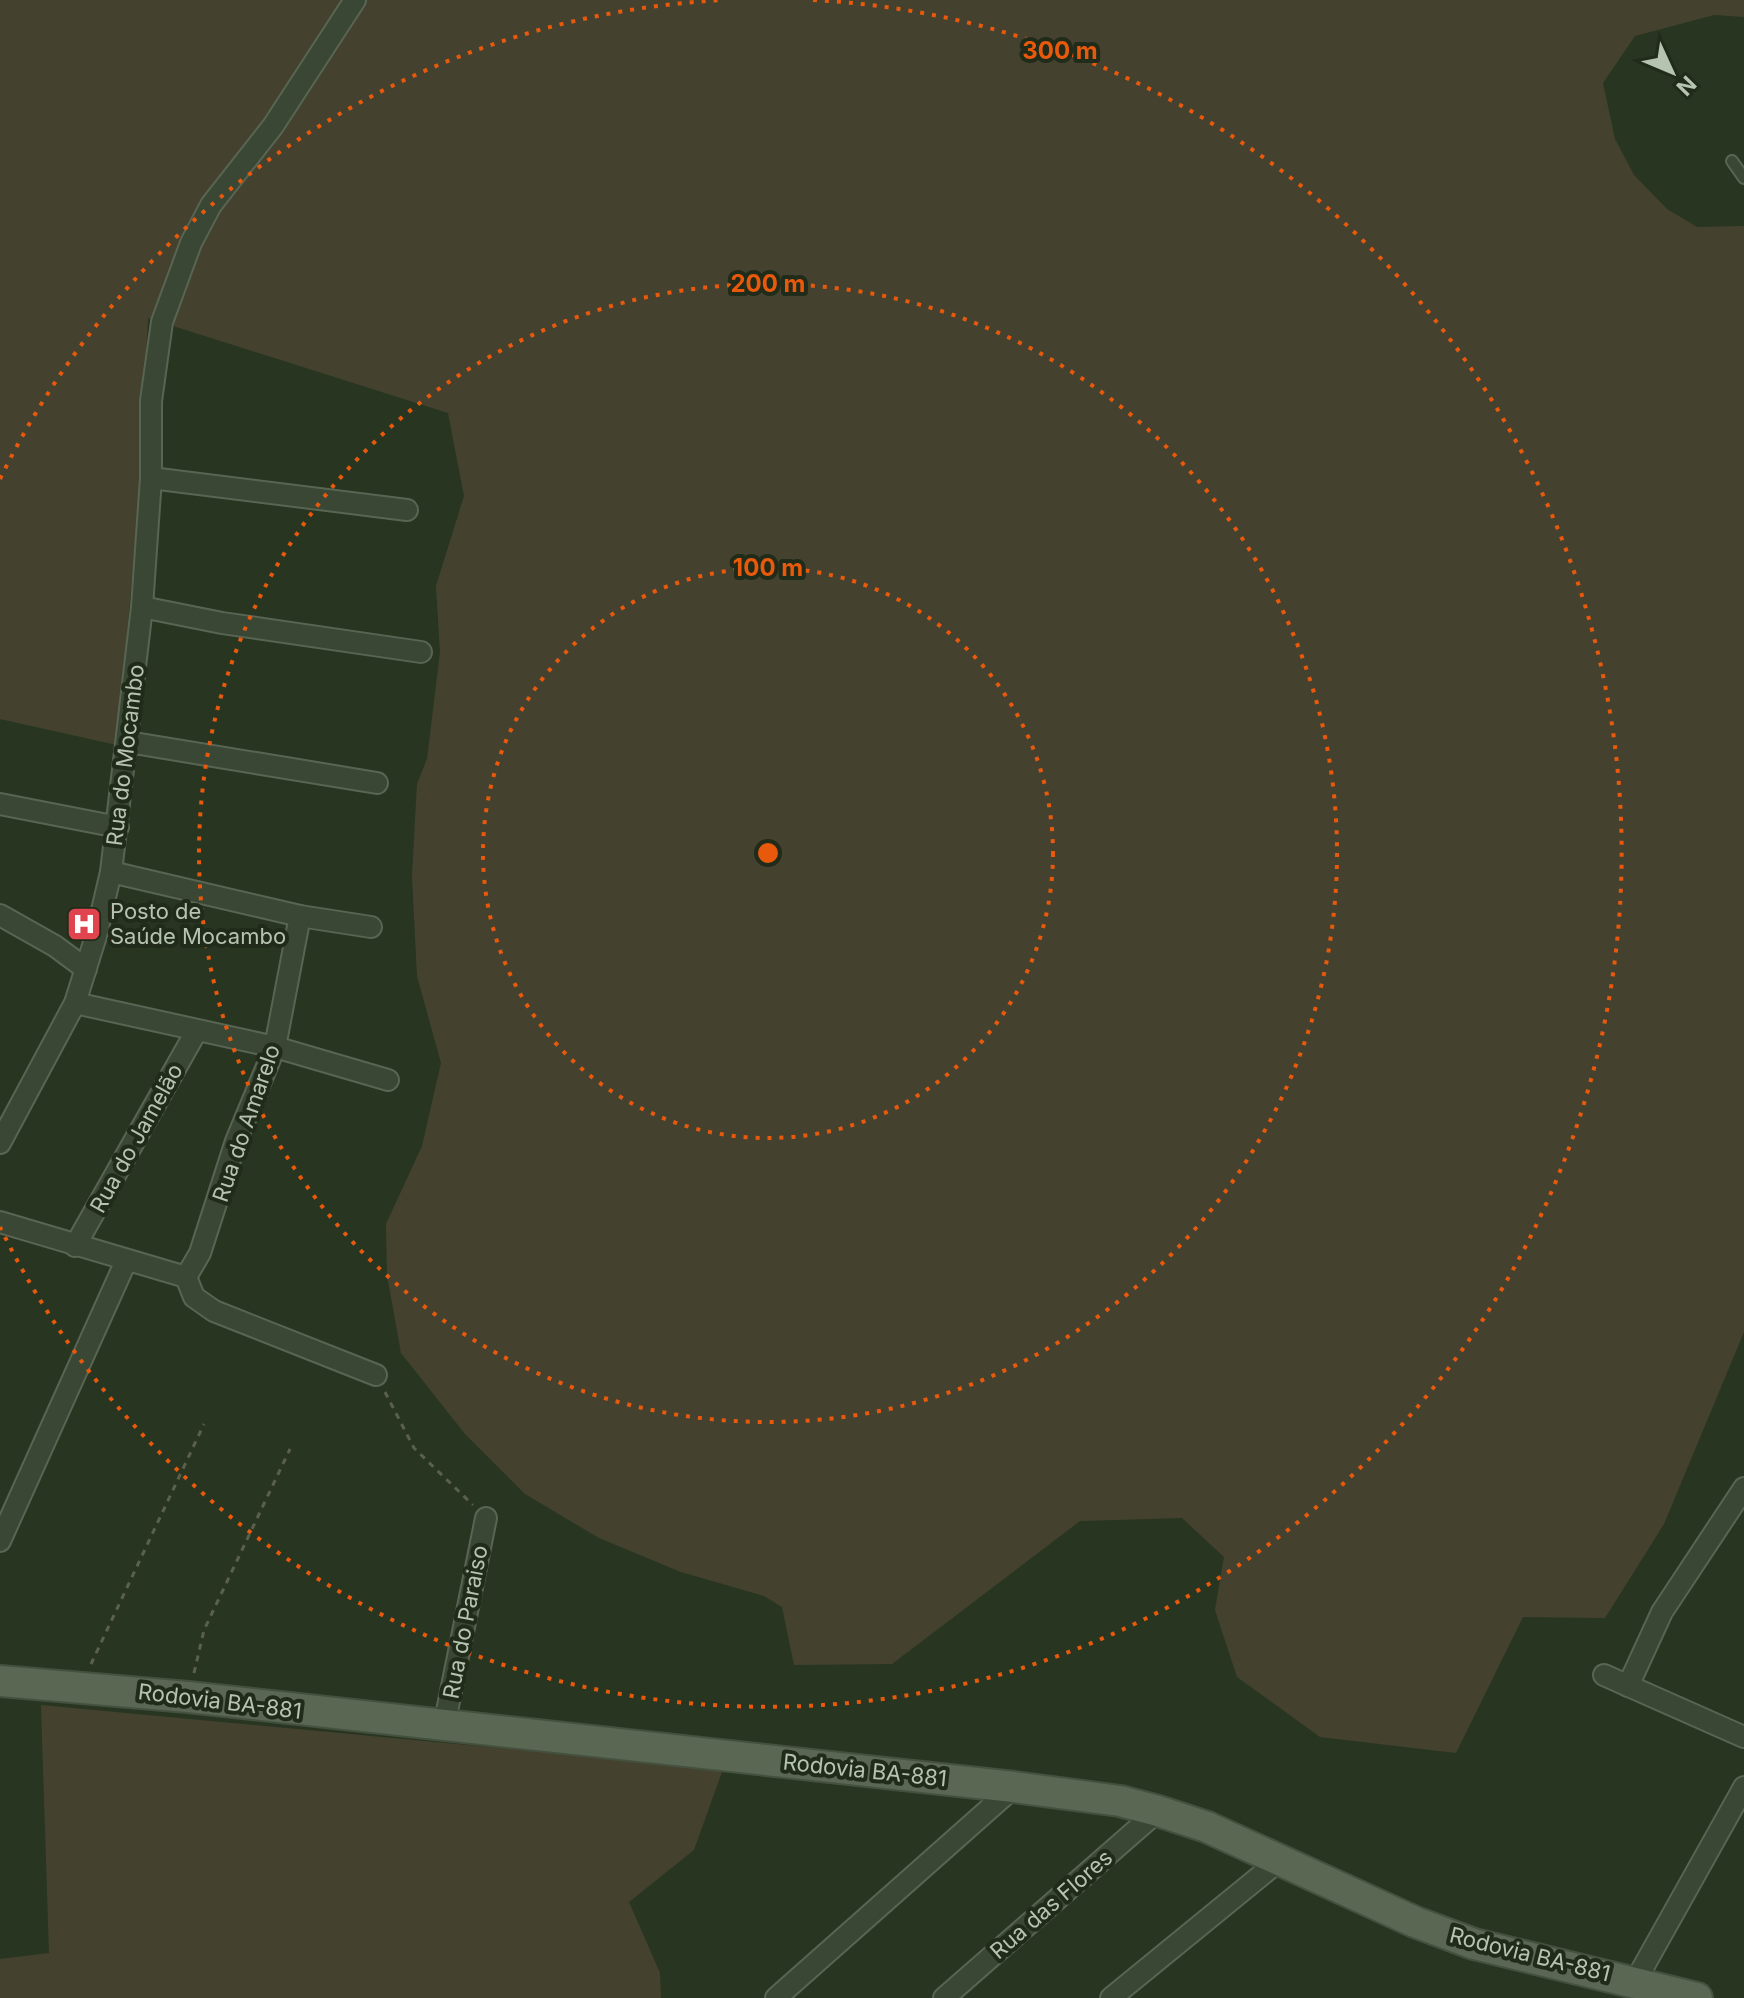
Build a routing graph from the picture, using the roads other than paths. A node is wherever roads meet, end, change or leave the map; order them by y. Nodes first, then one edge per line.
1 (355, 0) edge
2 (1732, 161) dead end
3 (1744, 178) edge
4 (151, 478) junction
5 (407, 510) dead end
6 (142, 607) junction
7 (421, 652) dead end
8 (128, 742) junction
9 (377, 783) dead end
10 (0, 804) edge
11 (118, 827) junction
12 (111, 872) junction
13 (0, 915) edge
14 (300, 916) junction
15 (371, 927) dead end
16 (86, 969) junction
17 (75, 1003) junction
18 (197, 1030) junction
19 (275, 1047) junction
20 (388, 1080) dead end
21 (0, 1143) edge
22 (0, 1222) edge
23 (75, 1246) junction
24 (126, 1261) junction
25 (186, 1277) junction
26 (376, 1375) road end
27 (1744, 1488) edge
28 (486, 1518) road end
29 (0, 1541) edge
30 (1604, 1675) dead end
31 (0, 1681) edge
32 (1628, 1686) junction
33 (444, 1726) junction
34 (1744, 1737) edge
35 (1014, 1787) junction
36 (1744, 1787) edge
37 (1158, 1811) junction
38 (1280, 1860) junction
39 (1636, 1980) junction
40 (776, 1998) edge
41 (944, 1998) edge
42 (1111, 1998) edge
43 (1697, 1998) edge

1 - 4 street, Rua do Mocambo
2 - 3 lane
4 - 5 street
4 - 6 street, Rua do Mocambo
6 - 7 street
6 - 8 street, Rua do Mocambo
8 - 9 street
8 - 11 street, Rua do Mocambo
10 - 11 street
11 - 12 street, Rua do Mocambo
12 - 14 street
12 - 16 street, Rua do Mocambo
13 - 16 street
14 - 15 street
14 - 19 street, Rua do Amarelo
16 - 17 street, Rua do Mocambo
17 - 18 street
17 - 21 street, Rua do Mocambo
18 - 19 street
18 - 23 street, Rua do Jamelão
19 - 20 street
19 - 25 street, Rua do Amarelo
22 - 23 street
23 - 24 street
24 - 25 street
24 - 29 street
25 - 26 street
27 - 32 street
28 - 33 street, Rua do Paraiso
30 - 32 street
31 - 33 main road, Rodovia BA-881
32 - 34 street
33 - 35 main road, Rodovia BA-881
35 - 37 main road, Rodovia BA-881
35 - 40 street
36 - 39 street
37 - 38 main road, Rodovia BA-881
37 - 41 street, Rua das Flores
38 - 39 main road, Rodovia BA-881
38 - 42 street
39 - 43 main road, Rodovia BA-881

